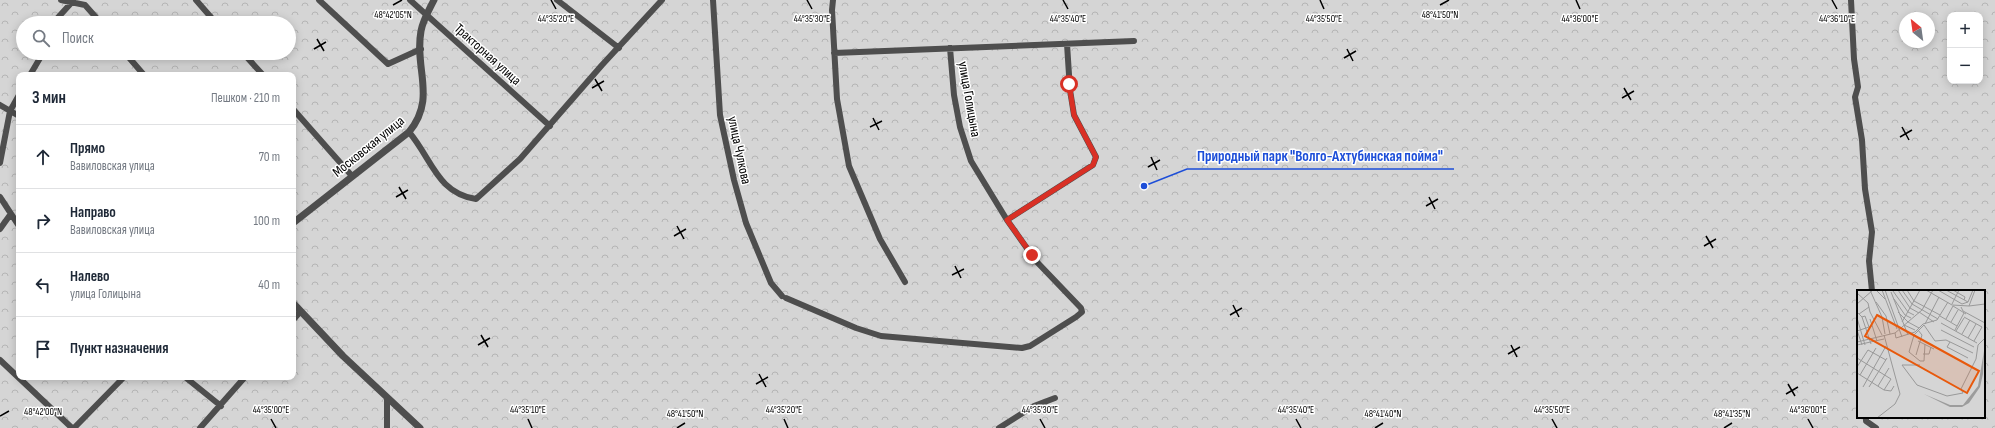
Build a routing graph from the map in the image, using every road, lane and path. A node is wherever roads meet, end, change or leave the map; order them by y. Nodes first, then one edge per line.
1 (61, 0) edge
2 (196, 0) edge
3 (319, 0) edge
4 (410, 0) edge
5 (434, 0) edge
6 (557, 0) edge
7 (662, 0) edge
8 (713, 0) edge
9 (833, 0) edge
10 (1851, 0) edge
11 (73, 1) edge
12 (426, 15) junction
13 (59, 16) edge
14 (94, 16) edge
15 (210, 16) edge
16 (1134, 41) dead end
17 (1067, 44) junction
18 (619, 48) junction
19 (950, 48) junction
20 (421, 49) junction
21 (834, 53) junction
22 (39, 60) edge
23 (131, 60) edge
24 (249, 60) edge
25 (32, 72) edge
26 (141, 72) edge
27 (260, 72) edge
28 (16, 100) edge
29 (0, 105) edge
30 (10, 111) junction
31 (296, 112) edge
32 (16, 114) edge
33 (550, 126) junction
34 (409, 132) junction
35 (0, 163) edge
36 (352, 176) junction
37 (0, 197) edge
38 (10, 215) junction
39 (1007, 220) junction
40 (296, 221) edge
41 (16, 222) edge
42 (0, 229) edge
43 (905, 282) dead end
44 (1872, 290) edge
45 (784, 297) joint
46 (296, 307) edge
47 (300, 312) junction
48 (296, 317) edge
49 (0, 360) edge
50 (16, 375) edge
51 (21, 380) edge
52 (121, 380) edge
53 (189, 380) edge
54 (243, 380) edge
55 (387, 398) junction
56 (1055, 398) dead end
57 (221, 406) junction
58 (1866, 418) edge
59 (73, 428) edge
60 (200, 428) edge
61 (387, 428) edge
62 (420, 428) edge
63 (999, 428) edge
64 (1876, 428) edge

1 - 11 street
2 - 15 street
3 - 20 street
4 - 12 street, Тракторная улица
5 - 12 street, Московская улица
6 - 18 street
7 - 18 street
8 - 45 street, улица Чулкова
9 - 21 street
10 - 44 street
11 - 13 street
11 - 14 street
12 - 20 street, Московская улица
12 - 33 street, Тракторная улица
16 - 17 street
17 - 19 street
17 - 39 street
18 - 33 street
19 - 21 street
19 - 39 street, улица Голицына
20 - 34 street, Московская улица
21 - 43 street
22 - 25 street
23 - 26 street
24 - 27 street
28 - 30 street
29 - 30 street
30 - 32 street
30 - 35 street
31 - 36 street
33 - 34 street
34 - 36 street, Московская улица
36 - 40 street, Московская улица
37 - 38 street
38 - 41 street
38 - 42 street
39 - 45 street, улица Голицына
46 - 47 street
47 - 48 street
47 - 55 street
49 - 50 street
51 - 59 street
52 - 59 street
53 - 57 street
54 - 57 street
55 - 61 street
55 - 62 street
56 - 63 street
57 - 60 street
58 - 64 street

